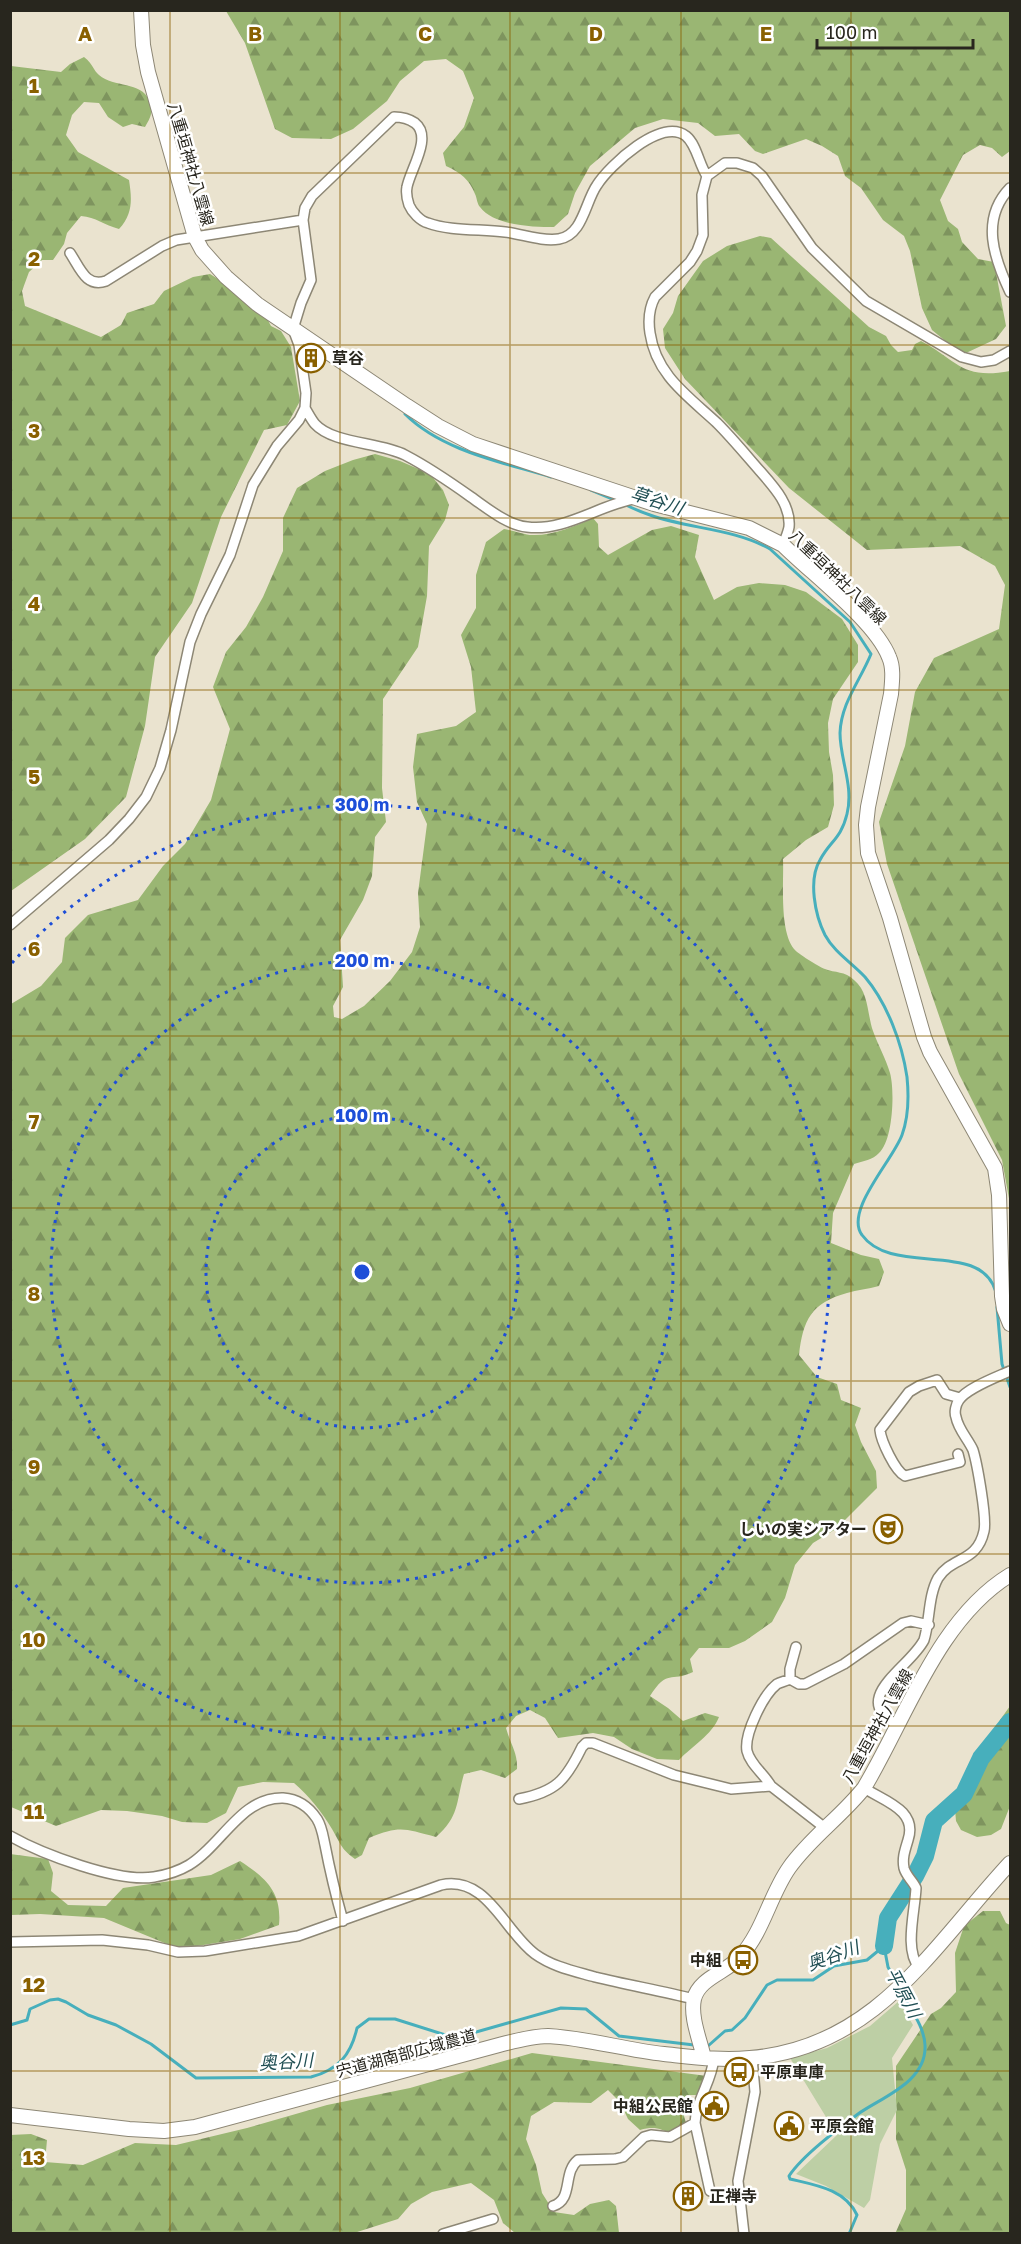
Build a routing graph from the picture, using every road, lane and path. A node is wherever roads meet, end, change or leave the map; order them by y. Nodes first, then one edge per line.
1 (141, 10) edge
2 (707, 176) junction
3 (1011, 188) edge
4 (303, 220) junction
5 (195, 237) junction
6 (70, 253) dead end
7 (1011, 292) edge
8 (293, 329) junction
9 (1011, 351) edge
10 (304, 408) junction
11 (625, 501) junction
12 (783, 545) junction
13 (10, 925) edge
14 (1011, 1324) edge
15 (1011, 1371) edge
16 (960, 1398) junction
17 (958, 1454) dead end
18 (1011, 1575) edge
19 (929, 1625) junction
20 (796, 1647) dead end
21 (790, 1679) junction
22 (898, 1725) junction
23 (771, 1786) junction
24 (864, 1788) junction
25 (519, 1799) dead end
26 (825, 1828) junction
27 (10, 1836) edge
28 (1011, 1863) edge
29 (343, 1921) junction
30 (10, 1942) edge
31 (919, 1967) junction
32 (694, 1999) junction
33 (709, 2058) junction
34 (752, 2058) junction
35 (10, 2115) edge
36 (695, 2123) junction
37 (710, 2191) dead end
38 (553, 2206) dead end
39 (494, 2219) dead end
40 (443, 2234) edge
41 (744, 2234) edge

1 - 5 main road, 八重垣神社八雲線
2 - 4 street
2 - 9 street
2 - 12 street
3 - 7 street
4 - 5 street
4 - 8 street
5 - 6 street
5 - 8 main road, 八重垣神社八雲線
8 - 10 street
8 - 11 main road, 八重垣神社八雲線
10 - 11 street
10 - 13 street
11 - 12 main road, 八重垣神社八雲線
12 - 14 main road, 八重垣神社八雲線
15 - 16 street
16 - 17 street
16 - 19 street
18 - 22 main road, 八重垣神社八雲線
19 - 21 street
19 - 22 street
20 - 21 street
21 - 23 street
22 - 24 main road, 八重垣神社八雲線
23 - 25 street
23 - 26 street
24 - 26 main road, 八重垣神社八雲線
24 - 31 street
26 - 32 main road, 八重垣神社八雲線
27 - 29 street
28 - 31 main road
29 - 30 street
29 - 32 street
31 - 34 main road
32 - 33 main road
33 - 34 main road
33 - 35 main road, 宍道湖南部広域農道
33 - 36 street
34 - 41 street
36 - 37 street
36 - 38 street
39 - 40 street

